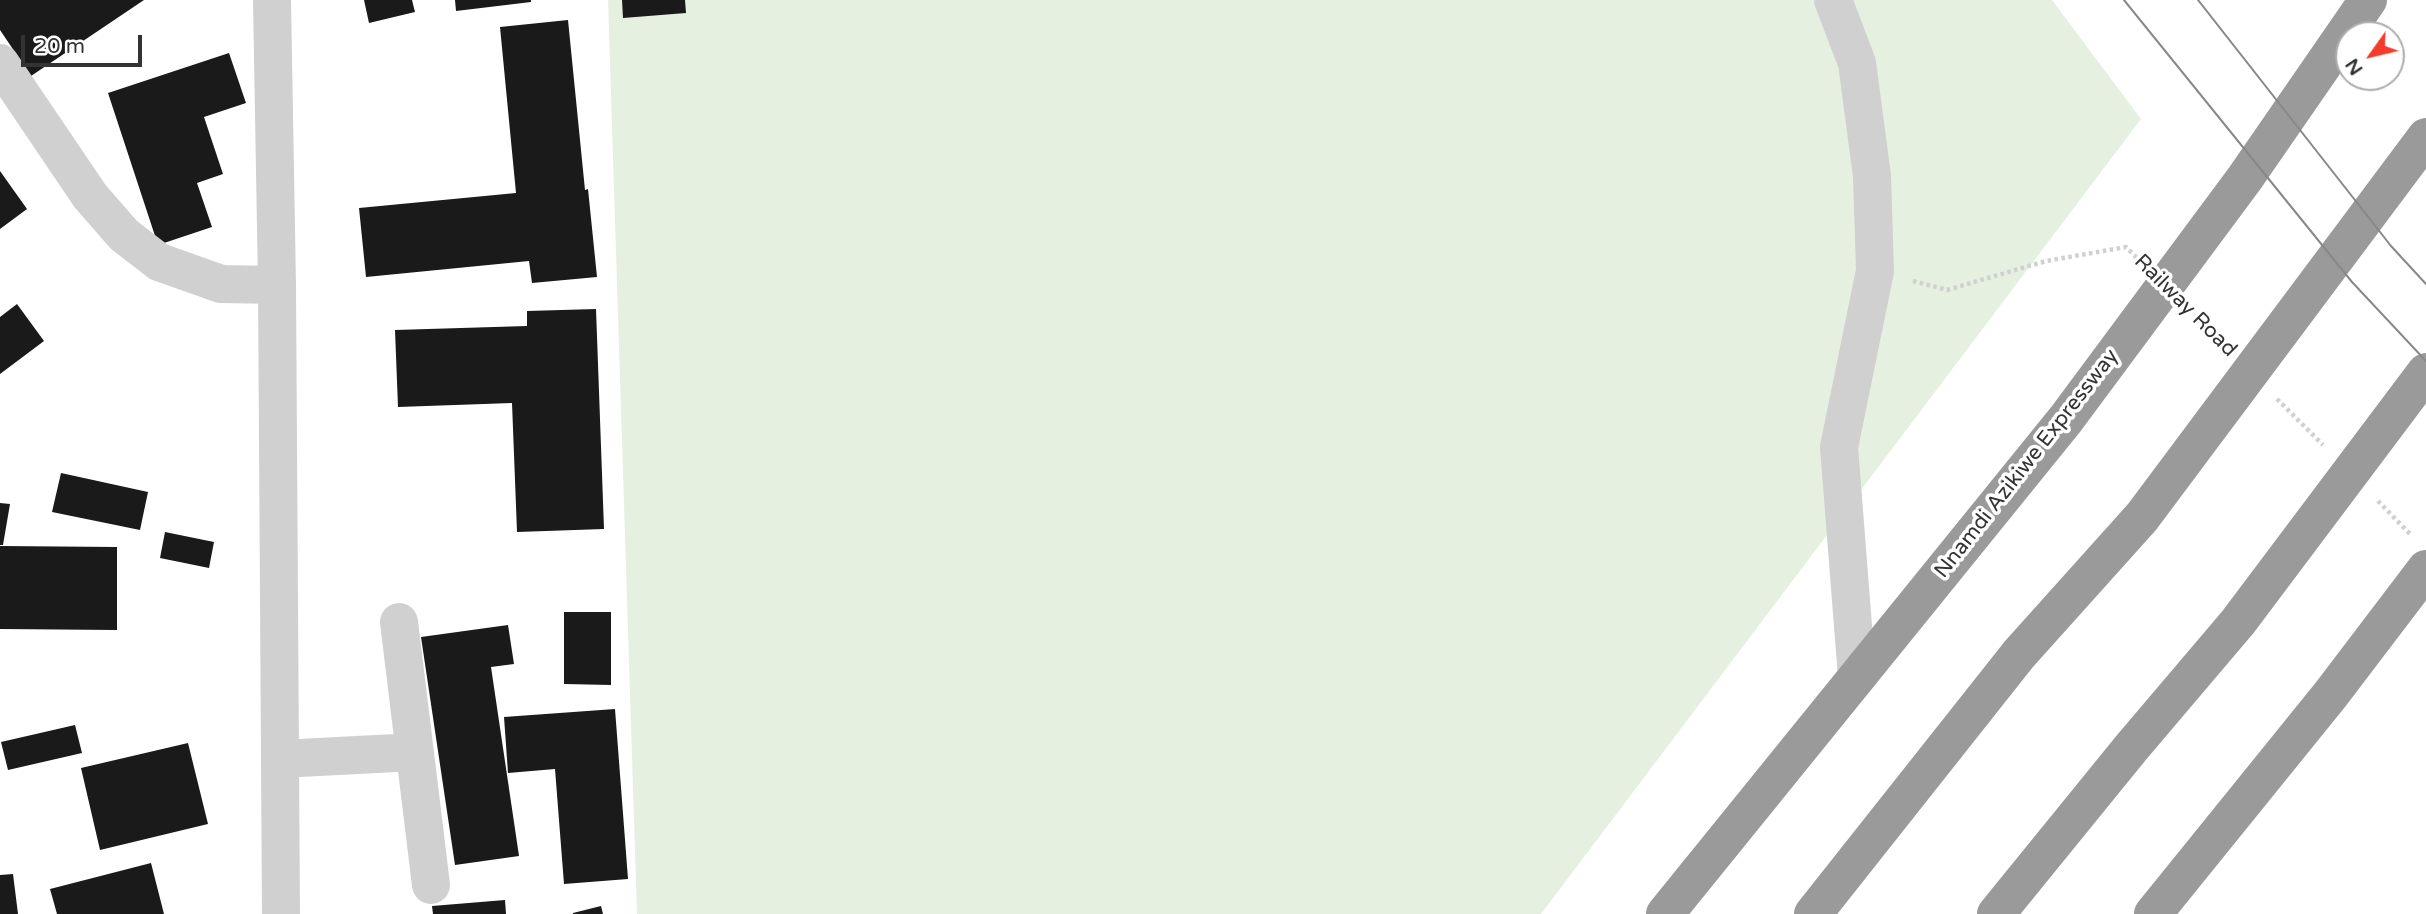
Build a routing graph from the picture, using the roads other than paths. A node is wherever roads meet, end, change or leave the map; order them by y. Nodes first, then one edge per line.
1 (272, 0) edge
2 (1833, 0) edge
3 (2368, 0) edge
4 (0, 63) edge
5 (2426, 137) edge
6 (277, 285) junction
7 (2426, 372) edge
8 (2421, 554) edge
9 (399, 622) dead end
10 (1857, 677) junction
11 (415, 752) junction
12 (280, 759) junction
13 (431, 885) dead end
14 (281, 914) edge
15 (1665, 914) edge
16 (1813, 914) edge
17 (1996, 914) edge
18 (2153, 914) edge

1 - 6 street
2 - 10 street
3 - 10 highway, Nnamdi Azikiwe Expressway
4 - 6 street
5 - 16 highway
6 - 12 street
7 - 17 highway
8 - 18 highway
9 - 11 street
10 - 15 highway, Nnamdi Azikiwe Expressway
11 - 12 street
11 - 13 street
12 - 14 street

